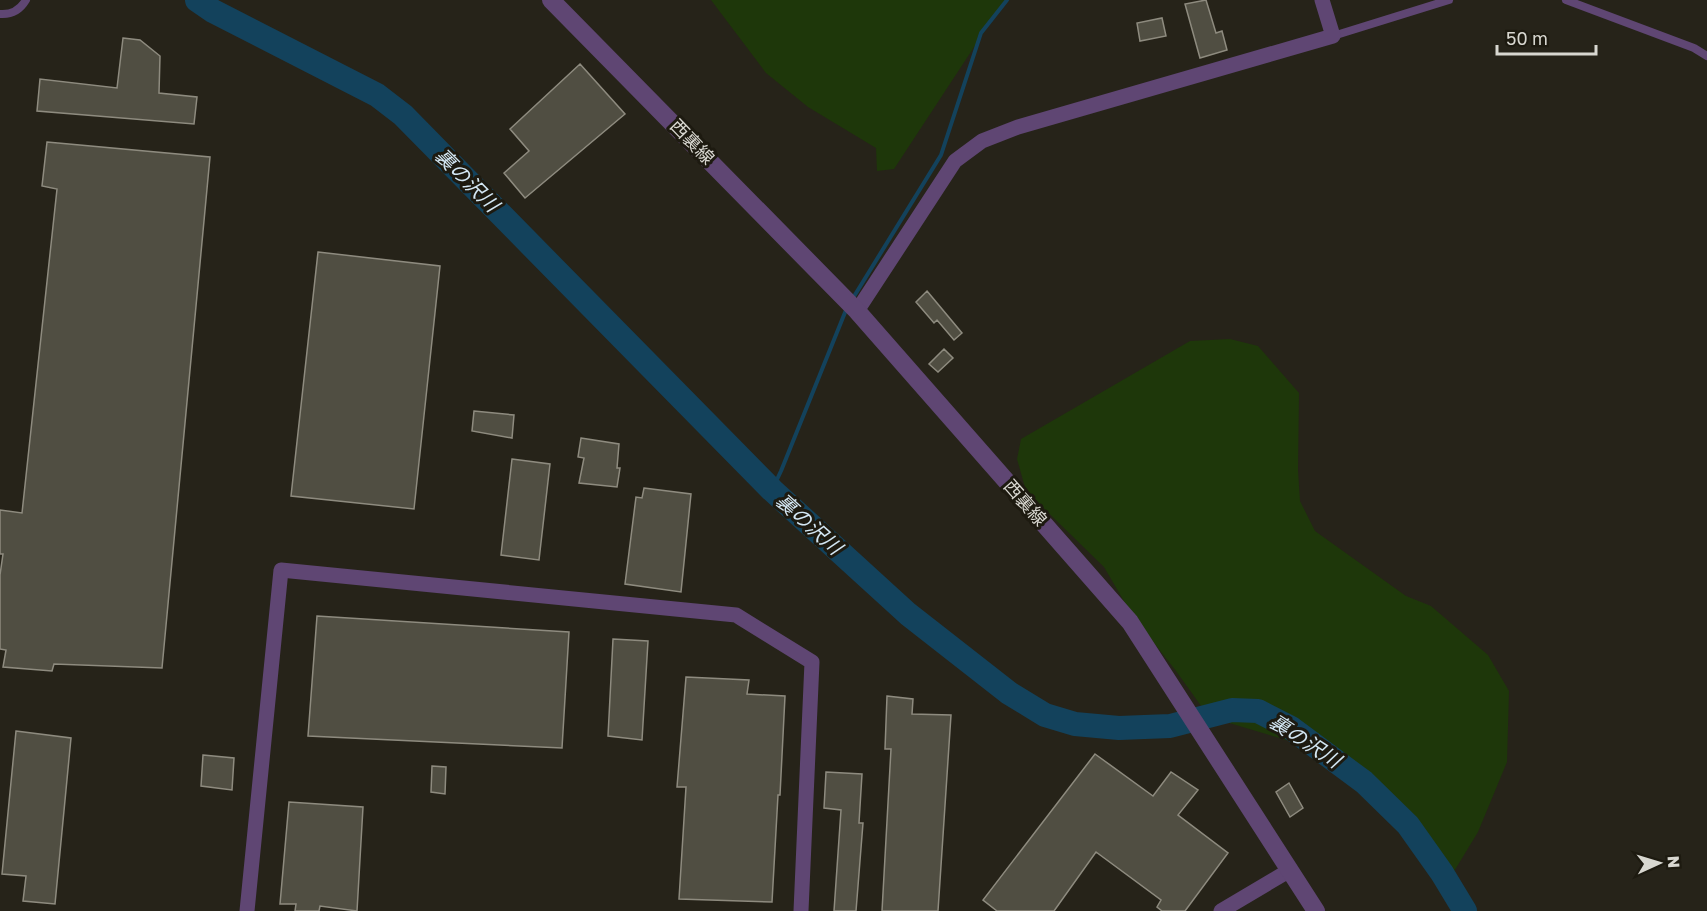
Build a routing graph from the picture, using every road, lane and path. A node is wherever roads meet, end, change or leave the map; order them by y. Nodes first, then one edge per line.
1 (26, 0) edge
2 (551, 0) edge
3 (1322, 0) edge
4 (1449, 0) edge
5 (1566, 0) edge
6 (0, 14) edge
7 (1334, 36) junction
8 (1707, 56) edge
9 (857, 311) junction
10 (1290, 870) junction
11 (246, 911) edge
12 (801, 911) edge
13 (1221, 911) edge
14 (1316, 911) edge

1 - 6 lane
2 - 9 street, 西裏線
3 - 7 street
4 - 7 lane
5 - 8 lane
7 - 9 street
9 - 10 street, 西裏線
10 - 13 street
10 - 14 street
11 - 12 street

